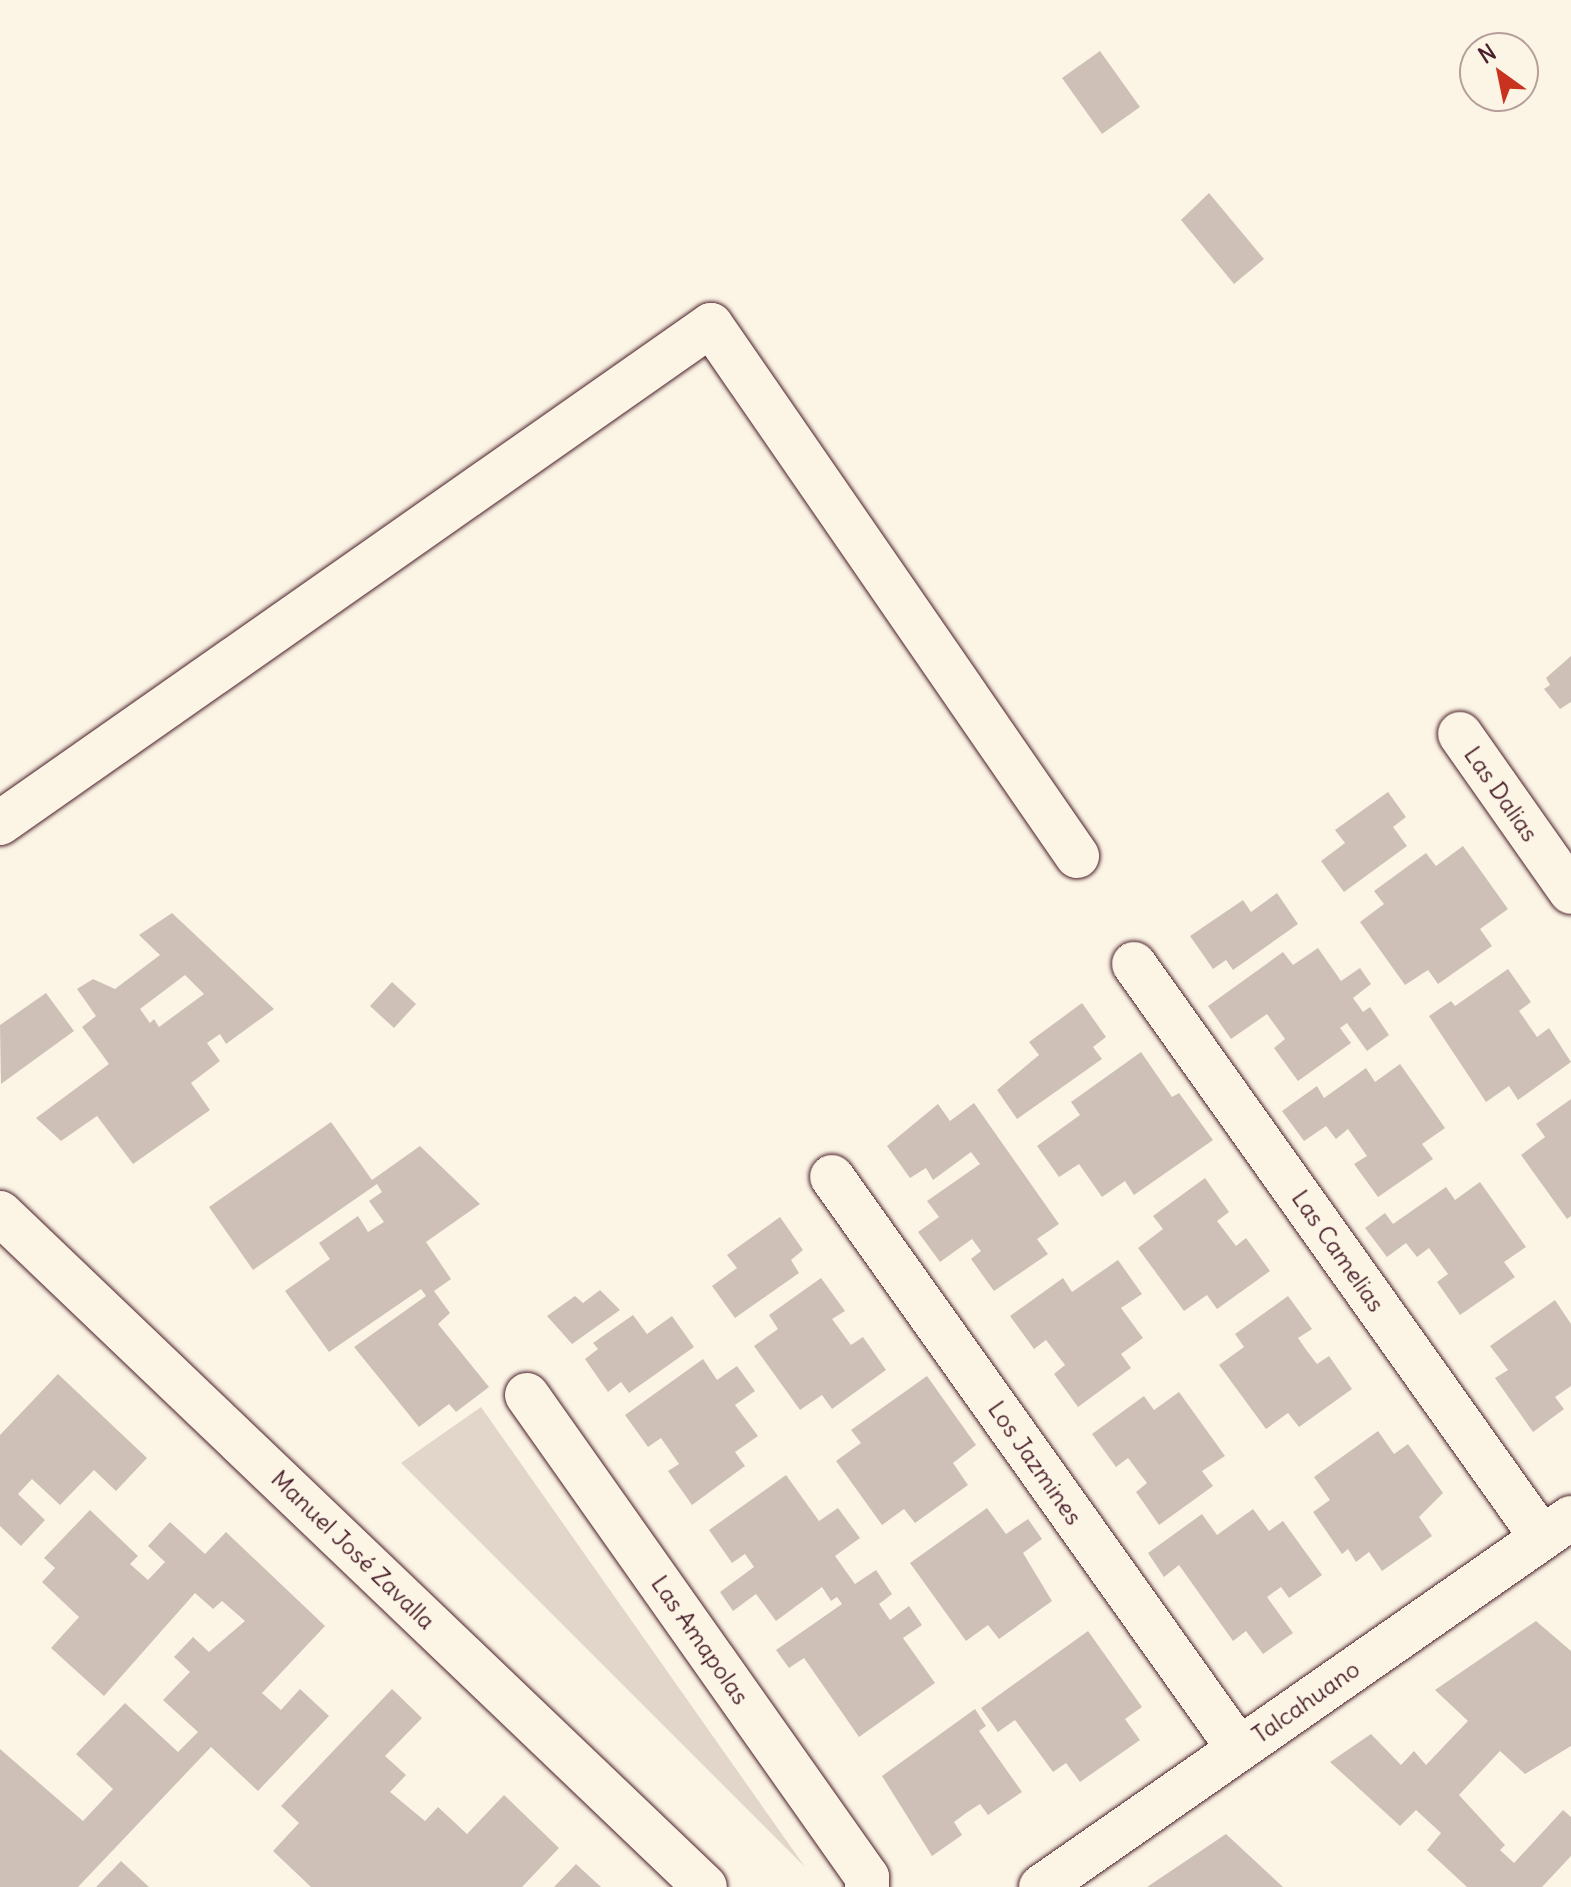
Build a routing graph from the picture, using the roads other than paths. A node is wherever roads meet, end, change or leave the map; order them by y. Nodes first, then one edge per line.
1 (1460, 734) dead end
2 (0, 823) edge
3 (1077, 856) dead end
4 (1571, 892) edge
5 (1134, 964) dead end
6 (832, 1177) dead end
7 (0, 1213) edge
8 (527, 1395) dead end
9 (1559, 1535) edge
10 (1239, 1749) junction
11 (705, 1887) edge
12 (867, 1887) edge
13 (1041, 1887) edge

1 - 4 street, Las Dalias
2 - 3 street
5 - 9 street, Las Camelias
6 - 10 street, Los Jazmines
7 - 11 street, Manuel José Zavalla
8 - 12 street, Las Amapolas
9 - 10 street, Talcahuano
10 - 13 street, Talcahuano

